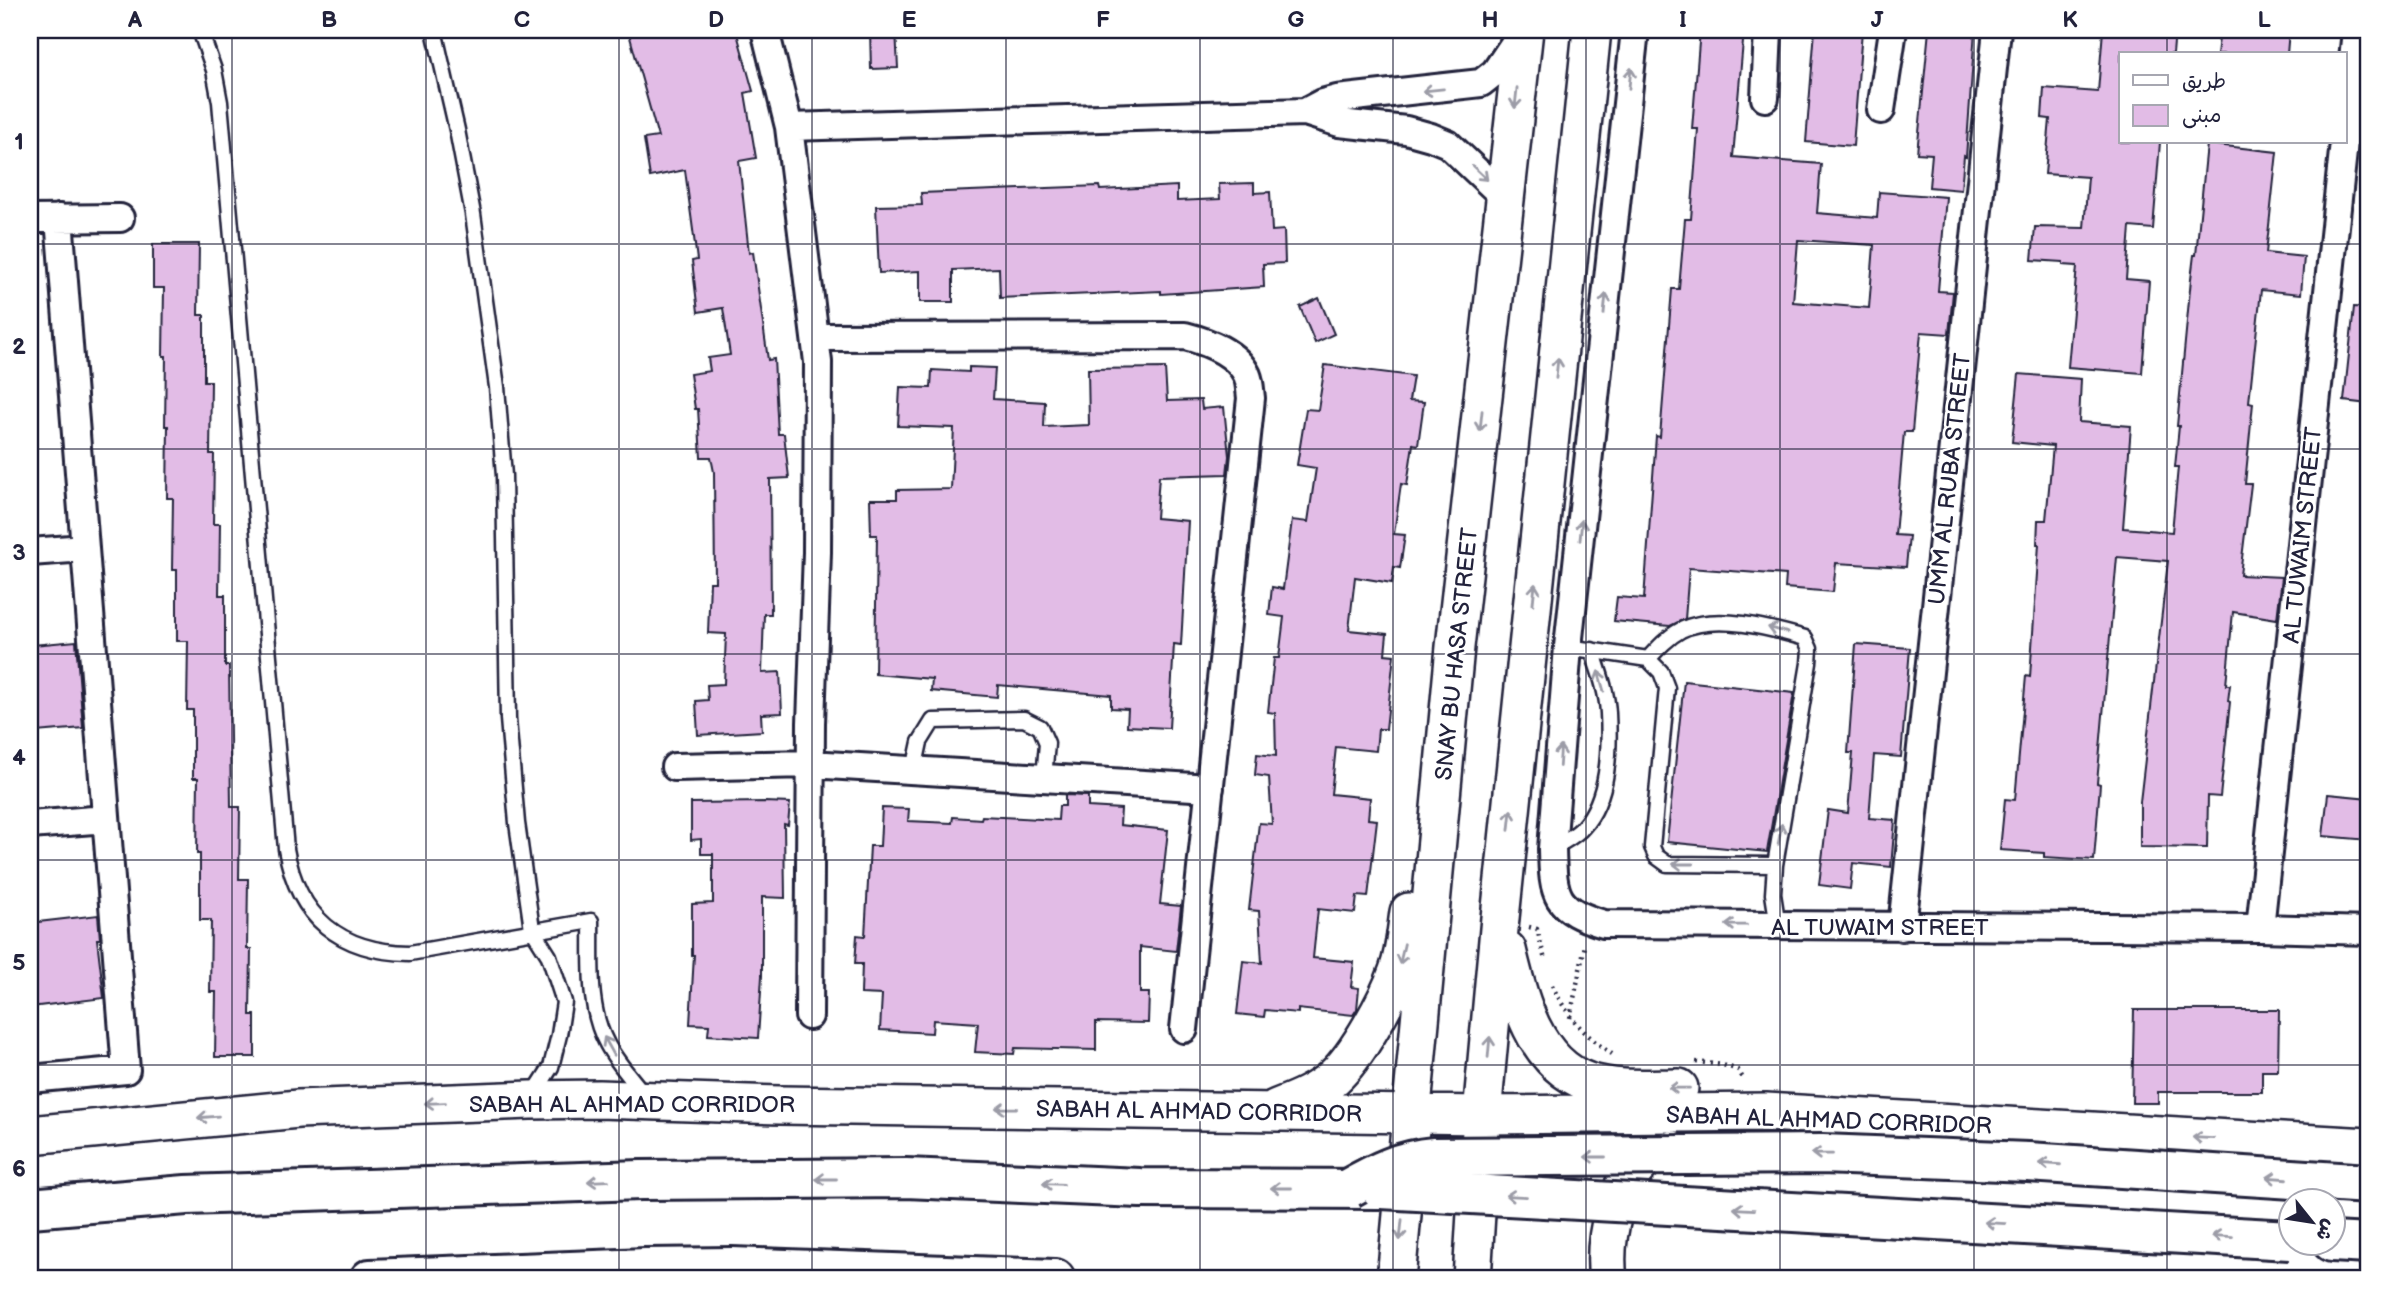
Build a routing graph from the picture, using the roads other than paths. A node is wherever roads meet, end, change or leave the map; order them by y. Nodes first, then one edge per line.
1 (200, 30) edge
2 (434, 30) edge
3 (765, 30) edge
4 (1524, 30) edge
5 (1592, 30) edge
6 (1635, 30) edge
7 (1768, 30) edge
8 (1893, 30) edge
9 (1997, 30) edge
10 (2356, 30) edge
11 (1765, 98) dead end
12 (1881, 110) dead end
13 (1305, 112) junction
14 (2346, 126) edge
15 (789, 127) junction
16 (2344, 144) edge
17 (1505, 198) junction
18 (59, 218) junction
19 (120, 218) dead end
20 (30, 219) edge
21 (815, 338) junction
22 (85, 548) junction
23 (30, 552) edge
24 (1455, 648) junction
25 (1580, 648) junction
26 (1648, 659) junction
27 (810, 764) junction
28 (675, 767) dead end
29 (914, 770) junction
30 (1044, 778) junction
31 (1210, 788) junction
32 (106, 819) junction
33 (30, 825) edge
34 (1552, 849) junction
35 (1775, 865) junction
36 (1500, 918) junction
37 (1779, 926) junction
38 (1902, 927) junction
39 (2260, 928) junction
40 (532, 929) junction
41 (2369, 931) edge
42 (809, 1016) dead end
43 (1184, 1029) dead end
44 (30, 1079) edge
45 (530, 1100) junction
46 (649, 1101) junction
47 (1270, 1111) junction
48 (1766, 1112) junction
49 (1412, 1114) junction
50 (1482, 1115) junction
51 (30, 1135) edge
52 (2369, 1147) edge
53 (2369, 1184) edge
54 (1349, 1188) junction
55 (30, 1208) edge
56 (2276, 1239) edge
57 (2346, 1243) edge
58 (2369, 1244) edge
59 (370, 1279) edge
60 (1055, 1279) edge
61 (1396, 1279) edge
62 (1472, 1279) edge
63 (1608, 1279) edge

1 - 40 lane
2 - 40 lane
3 - 15 street
4 -> 13 street
4 -> 17 street, SNAY BU HASA STREET
36 -> 5 street
25 -> 6 street
7 - 11 street
8 - 12 street
9 - 38 street, UMM AL RUBA STREET
10 - 14 street
13 - 15 street
13 -> 17 street
15 - 21 street
16 - 39 street, AL TUWAIM STREET
17 -> 24 street, SNAY BU HASA STREET
18 - 19 street
18 - 20 street
18 - 22 street
21 - 27 street
21 - 31 street
22 - 23 street
22 - 32 street
24 -> 47 street
24 - 49 street, SNAY BU HASA STREET
25 - 26 lane
34 -> 25 street
34 -> 25 lane
35 -> 26 lane
35 -> 26 lane
27 - 28 street
27 - 29 street
27 - 42 street
29 - 30 street
29 - 30 lane
30 - 31 street
31 - 43 street
32 - 33 street
32 - 44 street
37 -> 34 street, AL TUWAIM STREET
35 - 37 lane
48 -> 36 street
50 -> 36 street
37 - 38 street, AL TUWAIM STREET
38 - 39 street, AL TUWAIM STREET
39 - 41 street, AL TUWAIM STREET
40 - 45 lane
46 -> 40 lane
45 - 46 street, SABAH AL AHMAD CORRIDOR
45 -> 51 street, SABAH AL AHMAD CORRIDOR
47 -> 46 street, SABAH AL AHMAD CORRIDOR
47 - 49 street, SABAH AL AHMAD CORRIDOR
48 - 50 street, SABAH AL AHMAD CORRIDOR
52 -> 48 street, SABAH AL AHMAD CORRIDOR
48 - 63 street
49 - 50 street, SABAH AL AHMAD CORRIDOR
49 -> 61 street, SNAY BU HASA STREET
50 - 62 street
53 -> 54 highway, bridge
54 -> 55 highway
56 -> 54 highway, bridge
57 - 58 highway
59 - 60 highway

